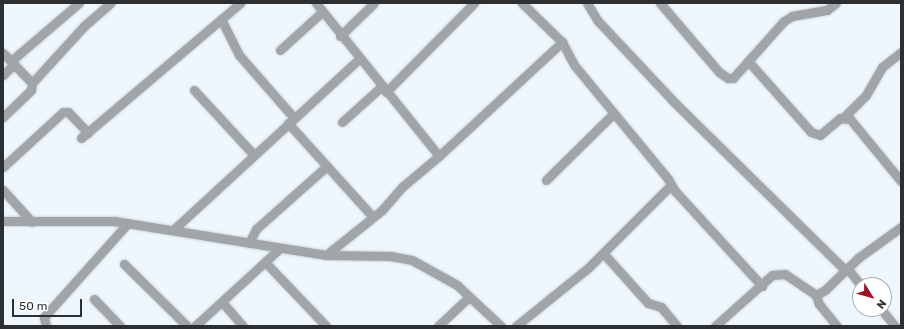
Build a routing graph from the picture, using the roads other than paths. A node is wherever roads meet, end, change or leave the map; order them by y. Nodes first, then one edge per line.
1 (79, 3) edge
2 (110, 3) edge
3 (240, 3) edge
4 (316, 3) edge
5 (374, 3) edge
6 (474, 3) edge
7 (522, 3) edge
8 (586, 3) edge
9 (660, 3) edge
10 (836, 3) edge
11 (322, 12) junction
12 (221, 19) junction
13 (340, 36) junction
14 (562, 42) junction
15 (280, 50) dead end
16 (901, 52) edge
17 (3, 53) edge
18 (359, 59) junction
19 (748, 61) junction
20 (12, 63) junction
21 (3, 75) edge
22 (32, 83) junction
23 (384, 89) junction
24 (194, 90) dead end
25 (613, 114) junction
26 (3, 117) edge
27 (844, 117) junction
28 (291, 121) junction
29 (342, 122) dead end
30 (254, 155) junction
31 (439, 156) junction
32 (327, 166) junction
33 (3, 167) edge
34 (546, 180) dead end
35 (901, 181) edge
36 (672, 185) junction
37 (3, 190) edge
38 (372, 216) junction
39 (3, 221) edge
40 (32, 222) junction
41 (128, 223) junction
42 (898, 229) edge
43 (173, 230) junction
44 (901, 239) edge
45 (249, 243) junction
46 (280, 248) junction
47 (604, 254) junction
48 (326, 255) junction
49 (265, 262) junction
50 (124, 264) dead end
51 (846, 269) junction
52 (854, 277) edge
53 (762, 286) junction
54 (816, 295) junction
55 (469, 297) junction
56 (94, 299) dead end
57 (222, 302) junction
58 (888, 317) edge
59 (716, 325) edge
60 (46, 326) edge
61 (120, 326) edge
62 (187, 326) edge
63 (195, 326) edge
64 (243, 326) edge
65 (326, 326) edge
66 (438, 326) edge
67 (501, 326) edge
68 (516, 326) edge
69 (677, 326) edge
70 (837, 326) edge
71 (895, 326) edge

1 - 20 street
2 - 22 street
3 - 12 street
4 - 11 street
5 - 13 street
6 - 23 street
7 - 14 street
8 - 51 street
9 - 19 street
10 - 19 street
11 - 13 street
11 - 15 street
12 - 28 street
12 - 33 street
13 - 18 street
14 - 25 street
14 - 31 street
16 - 27 street
17 - 20 street
18 - 23 street
18 - 28 street
19 - 27 street
20 - 21 street
20 - 22 street
22 - 26 street
23 - 29 street
23 - 31 street
24 - 30 street
25 - 34 street
25 - 36 street
27 - 35 street
28 - 30 street
28 - 32 street
30 - 43 street
31 - 38 street
32 - 38 street
32 - 45 street
36 - 47 street
36 - 53 street
37 - 40 street
38 - 48 street
39 - 40 street
40 - 41 street
41 - 43 street
41 - 60 street
42 - 44 street
42 - 51 street
43 - 45 street
45 - 46 street
46 - 48 street
46 - 49 street
47 - 68 street
47 - 69 street
48 - 55 street
49 - 57 street
49 - 65 street
50 - 62 street
51 - 52 street
51 - 54 street
53 - 54 street
53 - 59 street
54 - 70 street
55 - 66 street
55 - 67 street
56 - 61 street
57 - 63 street
57 - 64 street
58 - 71 street

